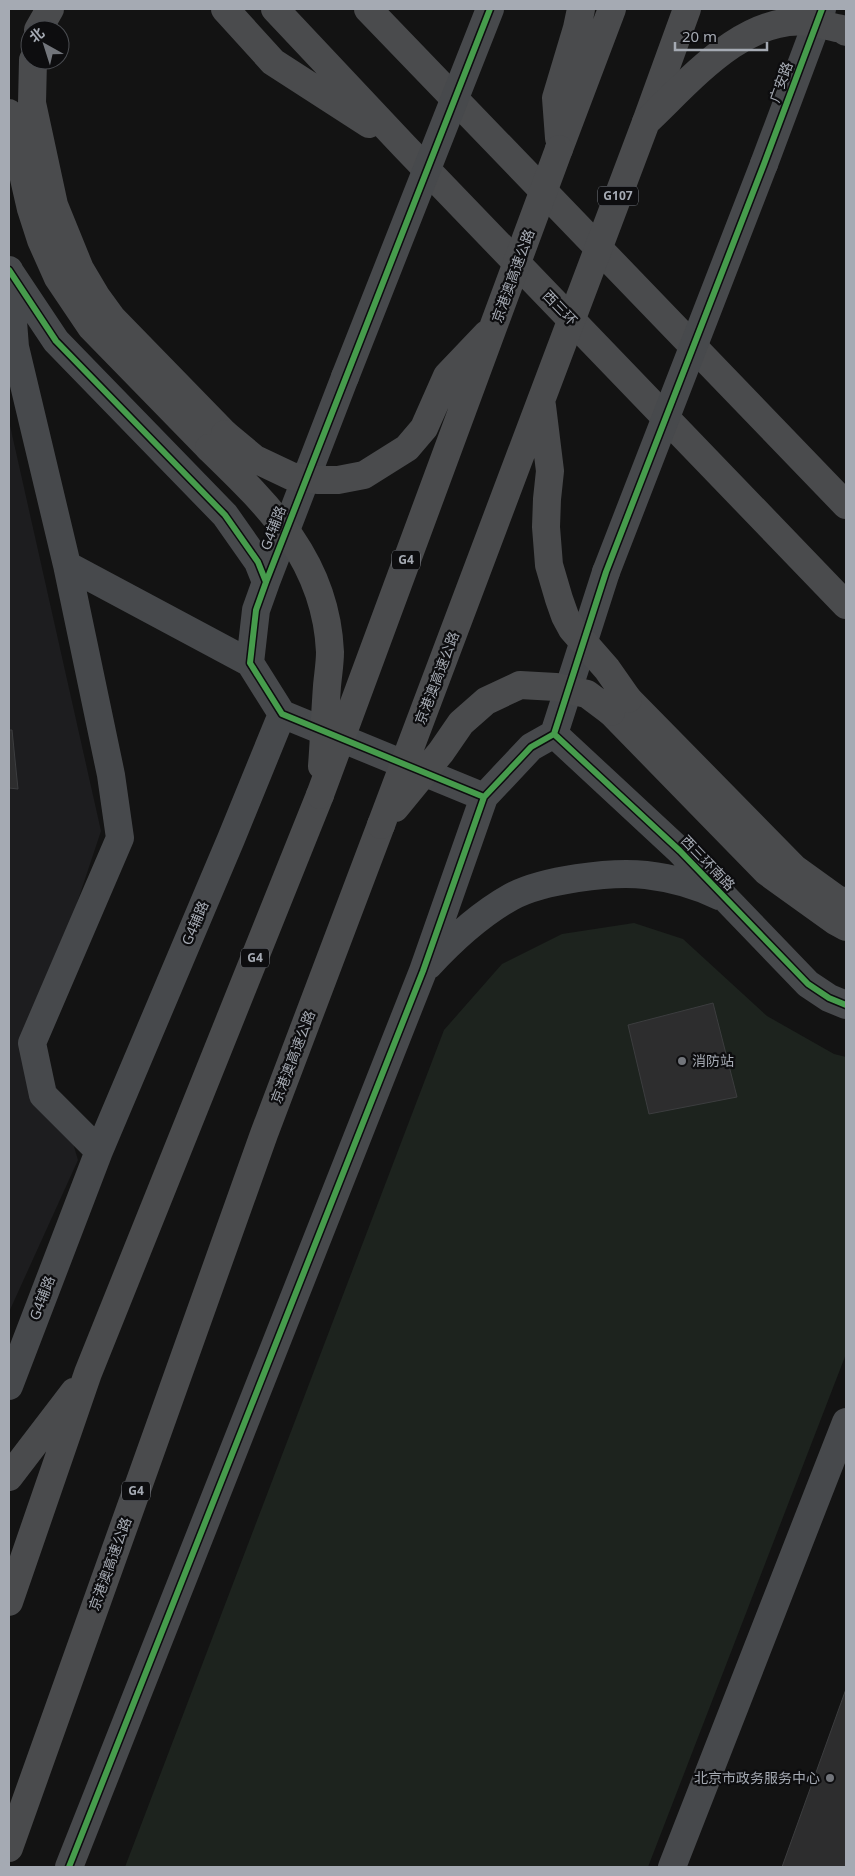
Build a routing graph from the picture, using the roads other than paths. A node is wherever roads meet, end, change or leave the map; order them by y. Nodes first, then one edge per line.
1 (50, 9) edge
2 (225, 9) edge
3 (275, 9) edge
4 (368, 9) edge
5 (490, 9) edge
6 (581, 9) edge
7 (612, 9) edge
8 (687, 9) edge
9 (822, 9) edge
10 (44, 20) edge
11 (846, 32) edge
12 (33, 70) edge
13 (9, 113) edge
14 (646, 122) junction
15 (404, 146) junction
16 (559, 149) junction
17 (9, 270) edge
18 (590, 270) joint
19 (494, 326) junction
20 (12, 346) edge
21 (542, 402) junction
22 (217, 441) junction
23 (846, 505) edge
24 (67, 565) junction
25 (266, 582) junction
26 (846, 605) edge
27 (250, 663) junction
28 (620, 705) junction
29 (282, 714) junction
30 (554, 734) junction
31 (320, 795) junction
32 (484, 796) junction
33 (381, 825) junction
34 (725, 899) junction
35 (846, 902) edge
36 (846, 927) edge
37 (423, 971) junction
38 (846, 1005) edge
39 (99, 1151) junction
40 (88, 1373) junction
41 (10, 1377) edge
42 (846, 1422) edge
43 (9, 1477) edge
44 (9, 1602) edge
45 (9, 1848) edge
46 (69, 1867) edge
47 (672, 1867) edge

1 - 10 highway
2 - 15 highway
3 - 15 highway, 西三环
4 - 23 highway
5 - 25 street, G4辅路, bridge
6 - 16 highway
7 - 16 highway
8 - 14 highway, G107
9 - 30 street, 广安路, bridge
11 - 14 highway, bridge
12 - 22 highway
13 - 22 highway
14 - 18 highway, G107, bridge
15 - 26 highway, 西三环
16 - 19 highway, 京港澳高速公路 / G4, bridge
17 - 20 street
17 - 25 street
18 - 21 highway, 京港澳高速公路 / G4, bridge
19 - 22 highway, bridge
19 - 31 highway, 京港澳高速公路 / G4, bridge
20 - 24 street
21 - 28 highway, bridge
21 - 33 highway, 京港澳高速公路 / G4, bridge
22 - 31 highway, bridge
24 - 27 street
24 - 39 street
25 - 27 street, G4辅路
27 - 29 street
28 - 33 highway, bridge
28 - 35 highway
28 - 36 highway
29 - 32 street
29 - 39 street, G4辅路
30 - 32 street
30 - 34 street, 西三环南路
31 - 40 highway, 京港澳高速公路 / G4
32 - 37 street
33 - 45 highway, 京港澳高速公路 / G4
34 - 37 street
34 - 38 street, 西三环南路
37 - 46 street
39 - 41 street, G4辅路
40 - 43 highway
40 - 44 highway, 京港澳高速公路 / G4
42 - 47 street

